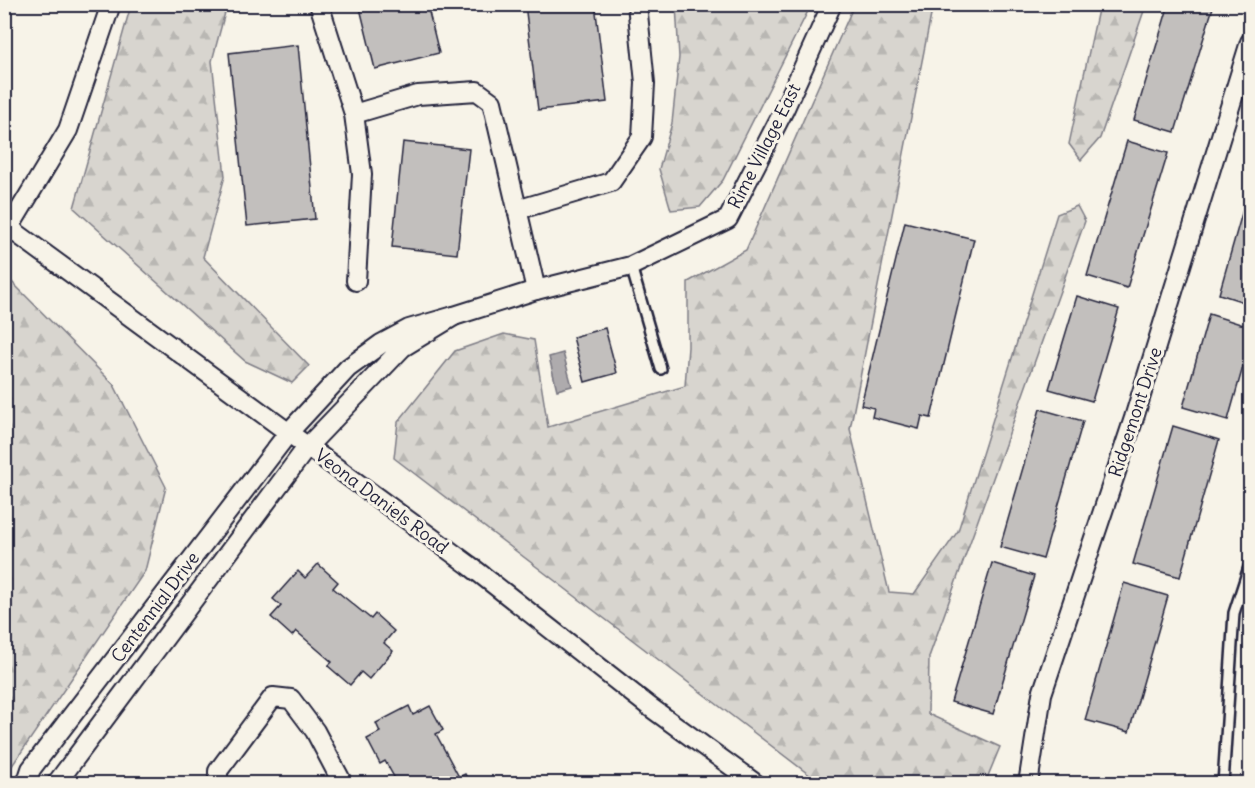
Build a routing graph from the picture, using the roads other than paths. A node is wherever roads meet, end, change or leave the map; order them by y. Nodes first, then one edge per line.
1 (111, 4) edge
2 (319, 4) edge
3 (637, 4) edge
4 (831, 4) edge
5 (1251, 42) edge
6 (354, 114) junction
7 (517, 210) junction
8 (7, 226) edge
9 (631, 266) junction
10 (356, 280) dead end
11 (536, 290) junction
12 (454, 316) junction
13 (661, 369) dead end
14 (289, 432) junction
15 (308, 446) junction
16 (1251, 564) edge
17 (26, 783) edge
18 (56, 783) edge
19 (218, 783) edge
20 (342, 783) edge
21 (756, 783) edge
22 (1028, 783) edge
23 (1223, 783) edge

1 - 8 street
2 - 6 street
3 - 7 street
4 - 9 street, Rime Village East
5 - 22 street, Ridgemont Drive
6 - 7 street
6 - 10 street
7 - 11 street
8 - 14 street, Veona Daniels Road
9 - 11 street, Rime Village East
9 - 13 lane
11 - 12 street, Rime Village East
12 - 14 street, Rime Village East
12 - 15 street, Rime Village East
14 - 15 street, Veona Daniels Road
14 - 17 street, Centennial Drive
15 - 18 street, Centennial Drive
15 - 21 street, Veona Daniels Road
16 - 23 lane
19 - 20 street

